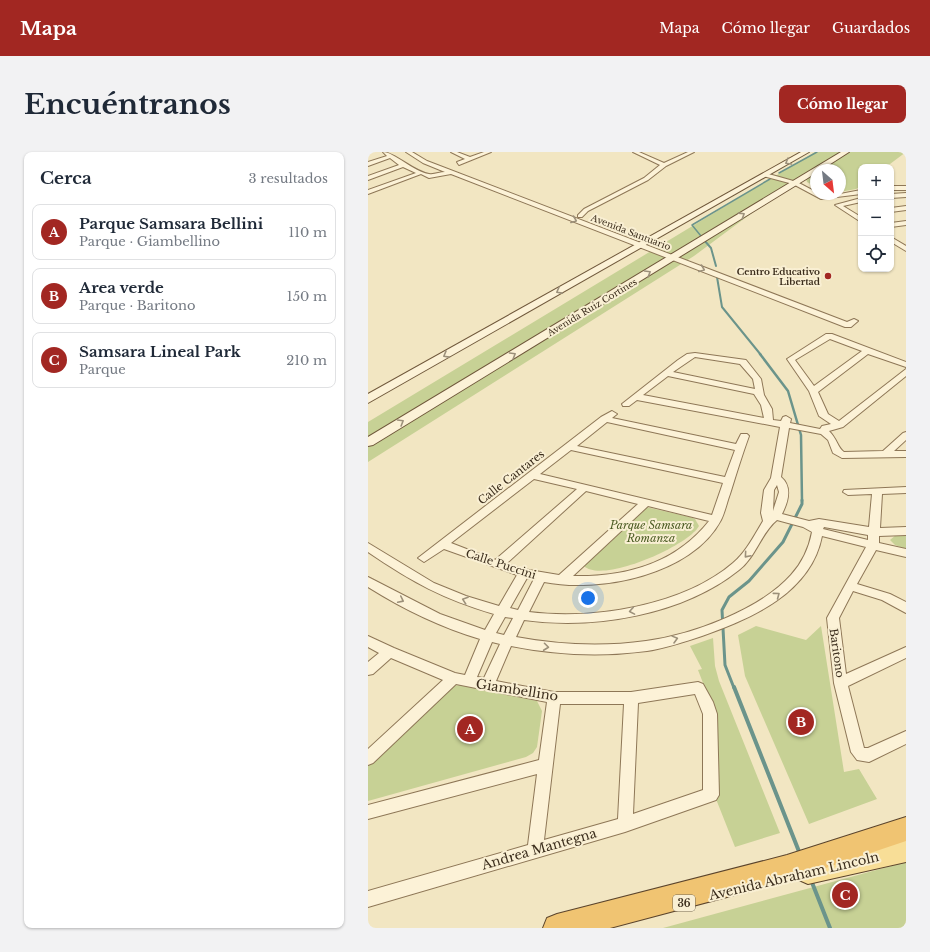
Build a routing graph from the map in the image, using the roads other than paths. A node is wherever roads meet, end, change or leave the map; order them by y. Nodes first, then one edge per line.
1 (384, 152) edge
2 (408, 152) edge
3 (453, 152) edge
4 (490, 152) edge
5 (635, 152) edge
6 (651, 152) edge
7 (692, 152) edge
8 (806, 152) edge
9 (846, 152) edge
10 (422, 154) edge
11 (643, 155) junction
12 (390, 156) junction
13 (469, 159) junction
14 (459, 163) dead end
15 (368, 164) edge
16 (662, 164) junction
17 (826, 164) edge
18 (403, 165) junction
19 (458, 170) junction
20 (420, 172) junction
21 (451, 172) junction
22 (810, 173) edge
23 (768, 174) junction
24 (368, 178) edge
25 (797, 181) junction
26 (810, 187) edge
27 (894, 188) edge
28 (906, 188) edge
29 (368, 192) edge
30 (858, 192) edge
31 (847, 194) joint
32 (906, 195) edge
33 (894, 196) edge
34 (858, 201) edge
35 (543, 202) junction
36 (535, 205) junction
37 (906, 208) edge
38 (586, 210) junction
39 (894, 210) edge
40 (568, 212) junction
41 (858, 215) edge
42 (580, 216) junction
43 (854, 216) junction
44 (858, 218) edge
45 (906, 223) edge
46 (894, 225) edge
47 (906, 239) edge
48 (894, 240) edge
49 (894, 241) edge
50 (643, 243) junction
51 (906, 249) edge
52 (676, 256) junction
53 (851, 323) dead end
54 (868, 350) junction
55 (906, 365) edge
56 (906, 372) edge
57 (666, 373) junction
58 (813, 391) junction
59 (760, 395) junction
60 (637, 397) junction
61 (368, 399) edge
62 (626, 404) dead end
63 (768, 418) junction
64 (789, 423) junction
65 (840, 425) junction
66 (824, 430) junction
67 (906, 435) edge
68 (744, 436) dead end
69 (368, 442) edge
70 (569, 447) junction
71 (740, 448) junction
72 (886, 454) junction
73 (906, 454) edge
74 (532, 475) junction
75 (776, 478) junction
76 (729, 481) junction
77 (585, 487) junction
78 (906, 490) edge
79 (877, 491) junction
80 (848, 492) dead end
81 (646, 502) junction
82 (770, 517) junction
83 (716, 519) junction
84 (818, 527) junction
85 (906, 531) edge
86 (874, 538) junction
87 (443, 544) junction
88 (368, 547) edge
89 (906, 553) edge
90 (424, 558) dead end
91 (497, 565) junction
92 (524, 573) junction
93 (541, 577) junction
94 (562, 579) junction
95 (368, 580) edge
96 (850, 586) junction
97 (906, 608) edge
98 (502, 611) junction
99 (519, 616) junction
100 (488, 636) junction
101 (368, 641) edge
102 (507, 641) junction
103 (390, 652) junction
104 (906, 652) edge
105 (368, 670) edge
106 (454, 678) junction
107 (468, 682) junction
108 (841, 683) junction
109 (488, 686) junction
110 (554, 698) junction
111 (631, 698) junction
112 (906, 737) edge
113 (368, 758) edge
114 (545, 765) junction
115 (710, 797) joint
116 (368, 812) edge
117 (625, 824) junction
118 (906, 829) edge
119 (536, 850) junction
120 (906, 850) edge
121 (368, 899) edge
122 (557, 928) edge
123 (589, 928) edge

1 - 12 street
2 - 21 street, Avenida Santuario
3 - 13 street
4 - 13 street
5 - 11 street
6 - 11 street
7 - 16 street
8 -> 23 main road
9 - 17 main road, Avenida Ruiz Cortines
10 - 19 street, Avenida Santuario
11 - 16 street
12 - 15 street
12 - 18 street
13 - 14 street
16 - 38 street
18 - 20 street
18 - 24 street
19 - 21 street
19 - 35 street, Avenida Santuario
20 - 21 street
20 - 29 street
21 - 36 street, Avenida Santuario
22 - 25 main road, Avenida Ruiz Cortines
23 - 25 street
23 - 50 main road
25 - 26 street
25 - 31 street
52 -> 25 main road, Avenida Ruiz Cortines
27 - 28 street
30 - 31 street
32 - 33 street
34 - 43 street
35 - 36 street
35 - 40 street, Avenida Santuario
36 -> 50 street, Avenida Santuario
37 - 39 street
38 - 40 street
38 - 42 street
40 - 42 street, Avenida Santuario
41 - 43 street
42 - 50 street, Avenida Santuario
43 - 44 street
45 - 46 street
47 - 48 street
49 - 51 street
50 - 52 street, Avenida Santuario
50 -> 61 main road
52 - 53 street, Avenida Santuario
69 -> 52 main road, Avenida Ruiz Cortines
54 - 55 street
54 - 58 street
54 - 58 street
56 - 65 street
57 - 59 street
57 - 59 street
57 - 60 street
58 - 65 street
59 - 63 street
60 - 62 street
60 - 63 street
63 - 64 street
64 - 66 street
64 - 75 street
65 - 66 street
66 - 72 street
67 - 72 street
68 - 71 street, Calle Puccini
70 - 71 street, Calle Cantares
70 - 74 street, Calle Cantares
70 - 76 street
71 - 76 street, Calle Puccini
72 - 73 street
74 - 77 street
74 - 87 street, Calle Cantares
75 - 82 street
75 - 82 street
76 - 83 street, Calle Puccini
77 - 81 street
77 - 91 street
78 - 79 street
79 - 80 street
79 - 86 street, Baritono
81 - 83 street
81 - 94 street
82 - 84 street
82 -> 99 street
83 - 94 street, Calle Puccini
84 - 86 street
102 -> 84 street
85 - 86 street
86 - 89 street
86 - 96 street, Baritono
87 - 90 street, Calle Cantares
87 - 91 street, Calle Puccini
98 -> 88 street
91 - 92 street, Calle Puccini
92 - 93 street, Calle Puccini
92 - 98 street
93 - 94 street, Calle Puccini
93 - 99 street
95 -> 100 street
96 - 97 street
96 - 108 street, Baritono
98 - 99 street
98 - 100 street
99 - 102 street
100 - 102 street
100 - 107 street
101 - 103 street, Giambellino
102 - 109 street
103 - 105 street
103 - 106 street, Giambellino
104 - 108 street
106 - 107 street, Giambellino
106 - 113 street
107 - 109 street, Giambellino
108 - 112 street, Baritono
109 - 110 street, Giambellino
110 - 111 street, Giambellino
110 - 114 street
111 - 115 street, Giambellino
111 - 117 street
114 - 116 street
114 - 119 street
115 - 117 street, Andrea Mantegna
117 - 119 street, Andrea Mantegna
118 - 122 highway
119 - 121 street, Andrea Mantegna
120 - 123 main road, Avenida Abraham Lincoln / 36

